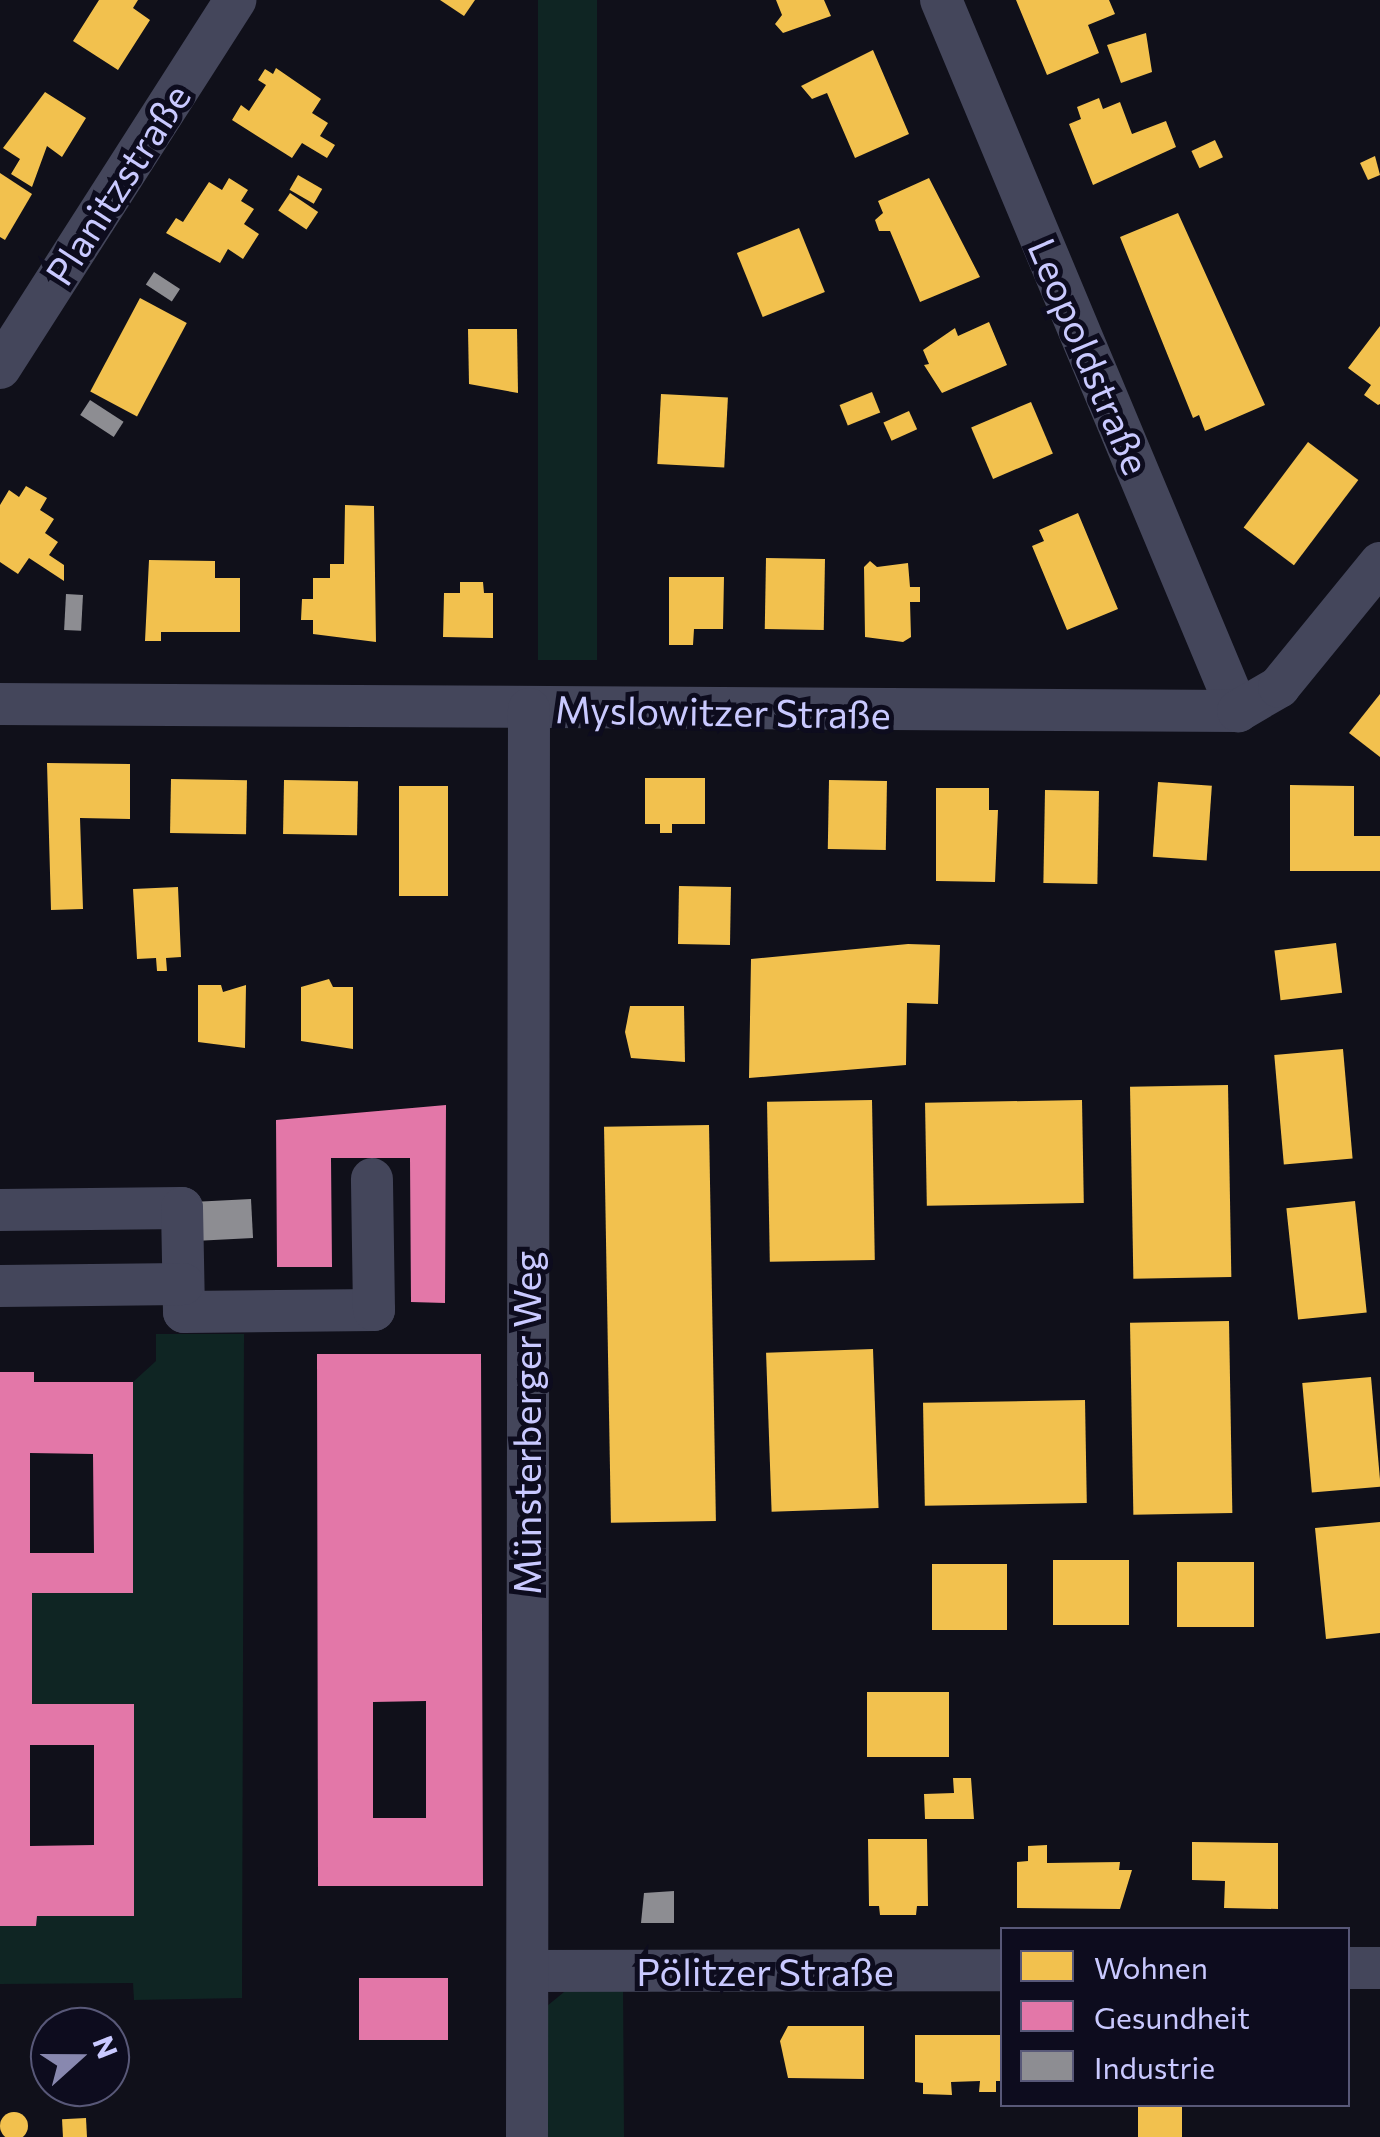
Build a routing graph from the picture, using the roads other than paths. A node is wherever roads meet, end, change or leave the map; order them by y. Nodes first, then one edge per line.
1 (235, 0) edge
2 (941, 0) edge
3 (0, 368) edge
4 (1380, 563) edge
5 (0, 704) edge
6 (529, 708) junction
7 (1238, 711) junction
8 (372, 1179) dead end
9 (0, 1210) edge
10 (183, 1284) junction
11 (0, 1286) edge
12 (1350, 1968) edge
13 (1380, 1968) edge
14 (1000, 1970) edge
15 (528, 1971) junction
16 (527, 2137) edge

1 - 3 street, Planitzstraße
2 - 7 street, Leopoldstraße
4 - 7 street
5 - 6 street, Myslowitzer Straße
6 - 7 street, Myslowitzer Straße
6 - 15 street, Münsterberger Weg
8 - 10 street
9 - 10 street
10 - 11 street
12 - 13 street
14 - 15 street, Pölitzer Straße
15 - 16 street, Münsterberger Weg

